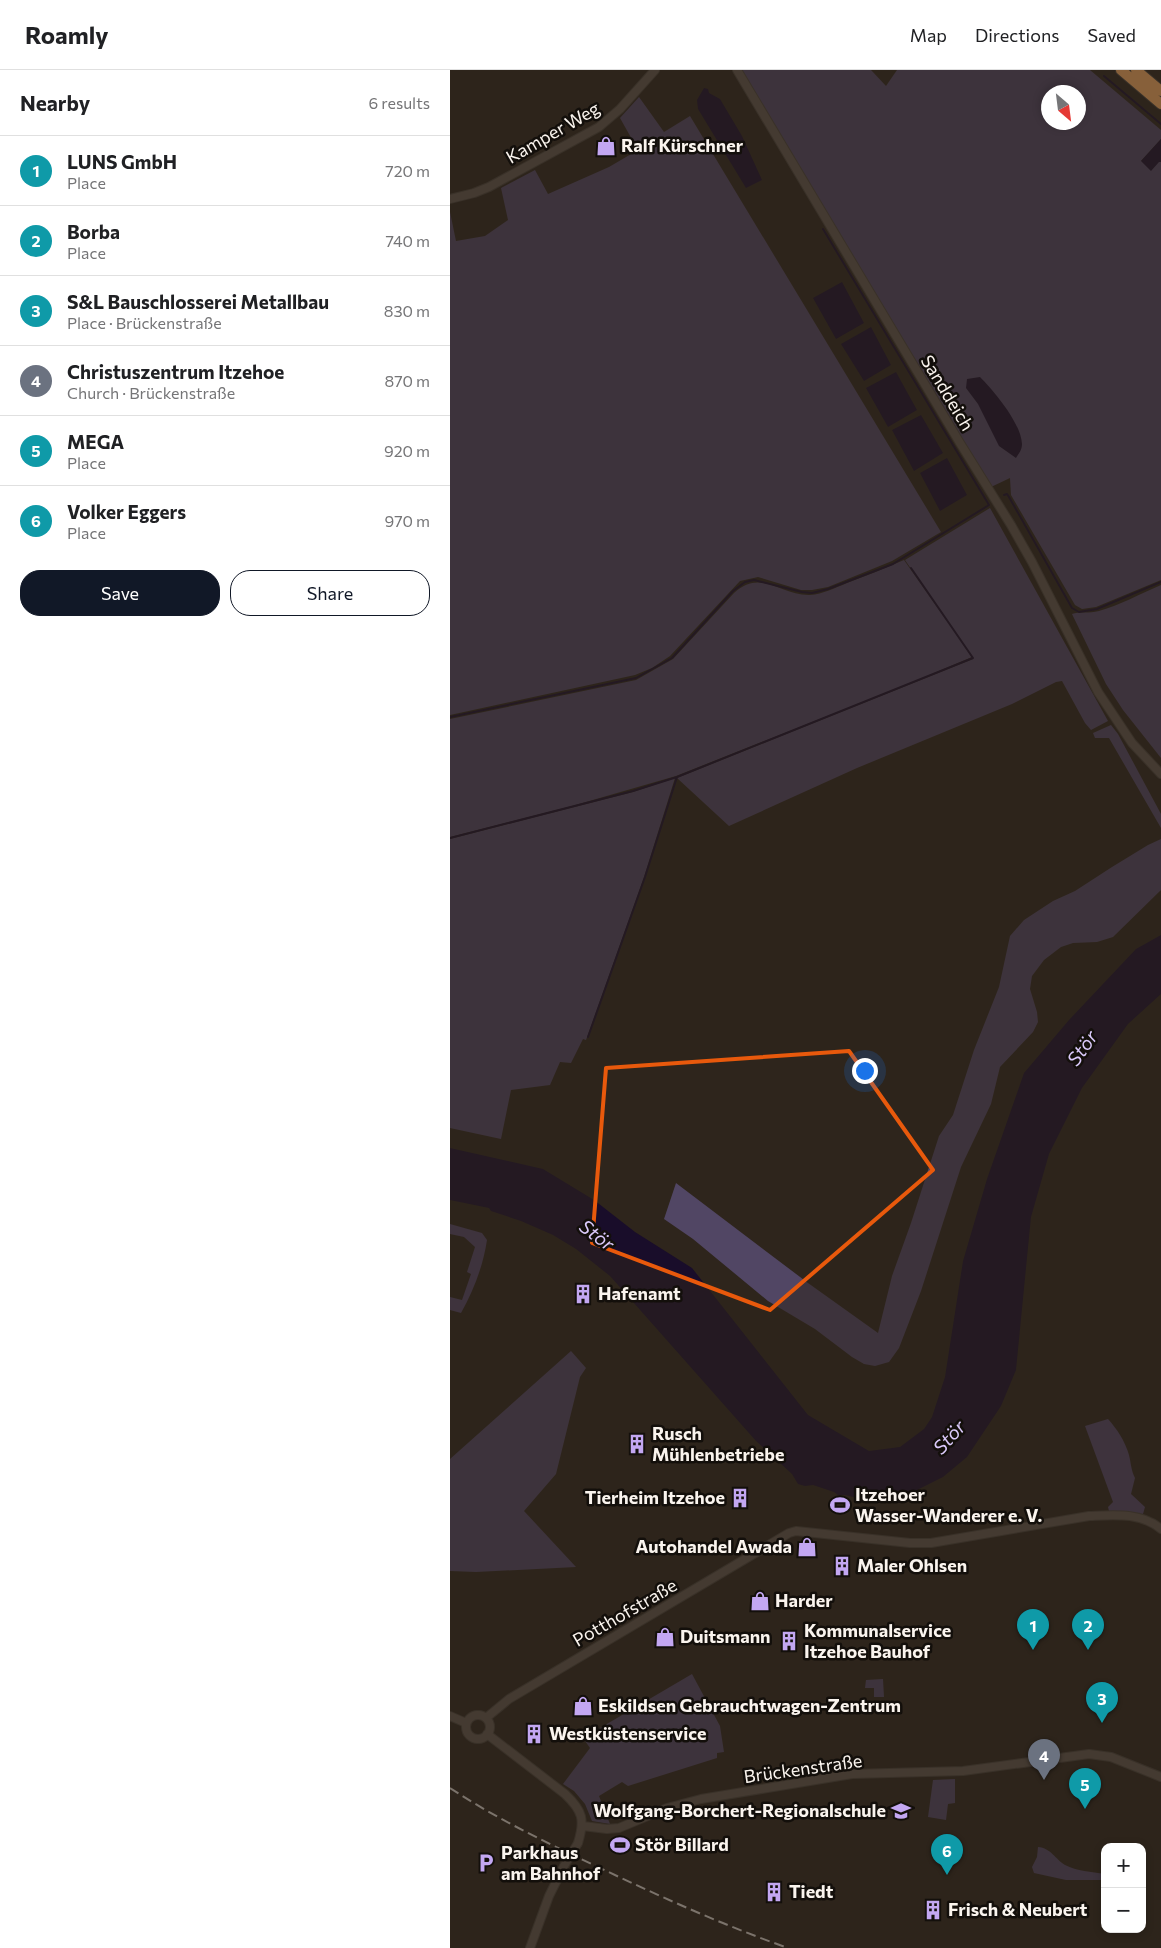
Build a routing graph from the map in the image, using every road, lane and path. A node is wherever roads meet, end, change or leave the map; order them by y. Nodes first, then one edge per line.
1 (655, 70) edge
2 (737, 70) edge
3 (1121, 70) edge
4 (1136, 70) edge
5 (1161, 91) edge
6 (1161, 104) edge
7 (450, 199) edge
8 (1161, 774) edge
9 (1161, 1529) edge
10 (450, 1716) edge
11 (486, 1718) junction
12 (466, 1723) junction
13 (487, 1734) junction
14 (1161, 1777) edge
15 (583, 1826) junction
16 (530, 1948) edge

1 - 7 street, Kamper Weg
2 - 8 street, Sanddeich
3 - 6 highway
4 - 5 highway
9 - 11 street, Potthofstraße
10 - 12 street
11 - 12 street
11 - 13 street
12 - 13 street
13 - 15 street
14 - 15 street, Brückenstraße
15 - 16 street, bridge

